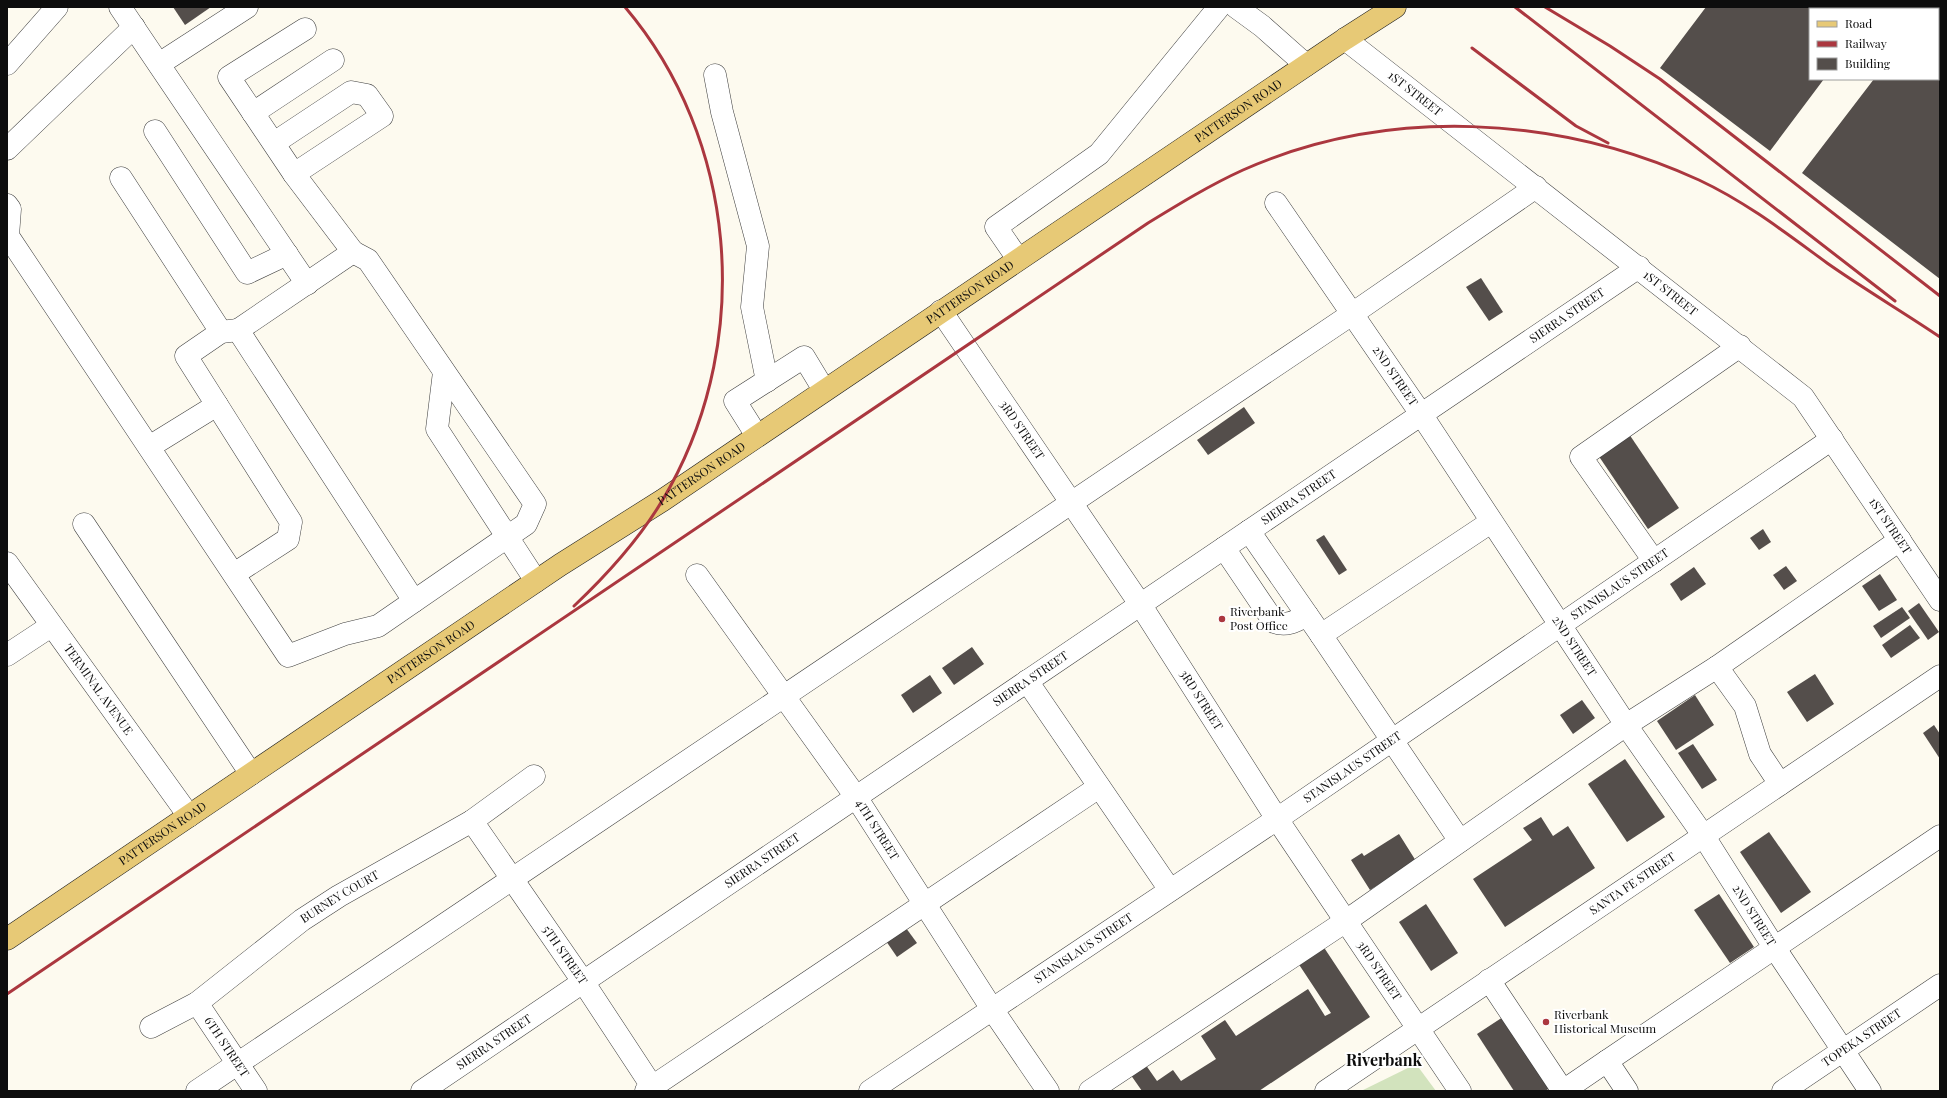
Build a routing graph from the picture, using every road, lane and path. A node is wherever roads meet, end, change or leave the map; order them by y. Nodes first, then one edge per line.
1 (57, 7) edge
2 (120, 7) edge
3 (247, 7) edge
4 (1219, 7) edge
5 (1236, 7) edge
6 (1395, 7) edge
7 (134, 27) junction
8 (305, 29) dead end
9 (1345, 39) junction
10 (334, 60) dead end
11 (7, 64) edge
12 (159, 64) junction
13 (1306, 65) junction
14 (715, 76) dead end
15 (253, 113) junction
16 (154, 131) dead end
17 (274, 143) junction
18 (7, 149) edge
19 (294, 174) junction
20 (121, 178) dead end
21 (1536, 187) junction
22 (1276, 204) dead end
23 (7, 205) edge
24 (353, 252) junction
25 (287, 254) junction
26 (1018, 259) junction
27 (1639, 267) junction
28 (307, 284) junction
29 (941, 311) junction
30 (1352, 314) junction
31 (230, 331) junction
32 (1740, 346) junction
33 (444, 372) junction
34 (767, 381) junction
35 (824, 390) junction
36 (217, 405) junction
37 (1421, 414) junction
38 (757, 436) junction
39 (1832, 439) junction
40 (149, 447) junction
41 (1070, 503) junction
42 (1491, 522) junction
43 (84, 524) dead end
44 (1249, 531) junction
45 (508, 537) junction
46 (1900, 540) junction
47 (1224, 548) junction
48 (1654, 561) junction
49 (7, 563) edge
50 (234, 574) junction
51 (697, 575) dead end
52 (536, 581) junction
53 (1940, 600) edge
54 (414, 601) junction
55 (1140, 604) junction
56 (1307, 615) junction
57 (1559, 625) junction
58 (51, 626) junction
59 (1321, 635) junction
60 (7, 655) edge
61 (1717, 668) junction
62 (1940, 676) edge
63 (1027, 681) junction
64 (783, 696) junction
65 (1626, 725) junction
66 (1393, 739) junction
67 (251, 774) junction
68 (534, 776) dead end
69 (1780, 784) junction
70 (1099, 786) junction
71 (856, 797) junction
72 (189, 816) junction
73 (1277, 819) junction
74 (472, 821) junction
75 (1703, 835) junction
76 (1940, 836) edge
77 (1460, 841) junction
78 (511, 878) junction
79 (1170, 890) junction
80 (925, 904) junction
81 (1346, 921) junction
82 (7, 939) edge
83 (1774, 947) junction
84 (582, 980) junction
85 (1489, 980) junction
86 (1940, 985) edge
87 (197, 1003) junction
88 (992, 1009) junction
89 (151, 1028) dead end
90 (1418, 1029) junction
91 (1843, 1050) junction
92 (1607, 1061) junction
93 (238, 1064) junction
94 (651, 1090) edge
95 (197, 1091) edge
96 (256, 1091) edge
97 (422, 1091) edge
98 (870, 1091) edge
99 (1048, 1091) edge
100 (1090, 1091) edge
101 (1326, 1091) edge
102 (1460, 1091) edge
103 (1563, 1091) edge
104 (1627, 1091) edge
105 (1783, 1091) edge
106 (1870, 1091) edge

1 - 11 street
2 - 7 street
3 - 12 street
4 - 26 street
5 - 13 street
6 - 9 main road, PATTERSON ROAD
7 - 12 street
7 - 18 street
8 - 15 street
9 - 13 main road, PATTERSON ROAD
9 - 21 street, 1ST STREET
10 - 15 street
12 - 25 street
13 - 26 main road, PATTERSON ROAD
14 - 34 street
15 - 17 street
16 - 25 street
17 - 19 street
17 - 19 street
19 - 24 street
20 - 31 street
21 - 27 street, 1ST STREET
21 - 30 street
22 - 30 street, 2ND STREET
23 - 40 street
24 - 28 street
24 - 33 street
25 - 28 street
26 - 29 main road, PATTERSON ROAD
27 - 32 street, 1ST STREET
27 - 37 street, SIERRA STREET
28 - 31 street
29 - 35 main road, PATTERSON ROAD
29 - 41 street, 3RD STREET
30 - 37 street, 2ND STREET
30 - 41 street
31 - 36 street
31 - 54 street
32 - 39 street, 1ST STREET
32 - 48 street
33 - 45 street
33 - 45 street
34 - 35 street
34 - 38 street
35 - 38 main road, PATTERSON ROAD
36 - 40 street
36 - 50 street
37 - 42 street, 2ND STREET
37 - 44 street, SIERRA STREET
38 - 52 main road, PATTERSON ROAD
39 - 46 street, 1ST STREET
39 - 48 street, STANISLAUS STREET
40 - 50 street
41 - 55 street, 3RD STREET
41 - 64 street
42 - 57 street, 2ND STREET
42 - 59 street
43 - 67 street
44 - 47 street, SIERRA STREET
44 - 56 street
45 - 52 street
45 - 54 street
46 - 53 street, 1ST STREET
46 - 61 street
47 - 55 street, SIERRA STREET
47 - 56 street
48 - 57 street, STANISLAUS STREET
49 - 58 street, TERMINAL AVENUE
50 - 54 street
51 - 64 street, 4TH STREET
52 - 67 main road, PATTERSON ROAD
55 - 63 street, SIERRA STREET
55 - 73 street, 3RD STREET
56 - 59 street
57 - 65 street, 2ND STREET
57 - 66 street, STANISLAUS STREET
58 - 60 street
58 - 72 street, TERMINAL AVENUE
59 - 66 street
61 - 65 street
61 - 69 street
62 - 69 street, SANTA FE STREET
63 - 70 street
63 - 71 street, SIERRA STREET
64 - 71 street, 4TH STREET
64 - 78 street
65 - 75 street, 2ND STREET
65 - 77 street
66 - 73 street, STANISLAUS STREET
66 - 77 street
67 - 72 main road, PATTERSON ROAD
68 - 74 street, BURNEY COURT
69 - 75 street, SANTA FE STREET
70 - 79 street
70 - 80 street
71 - 80 street, 4TH STREET
71 - 84 street, SIERRA STREET
72 - 82 main road, PATTERSON ROAD
73 - 79 street, STANISLAUS STREET
73 - 81 street, 3RD STREET
74 - 78 street, 5TH STREET
74 - 87 street, BURNEY COURT
75 - 83 street, 2ND STREET
75 - 85 street, SANTA FE STREET
76 - 83 street
77 - 81 street
78 - 84 street, 5TH STREET
78 - 93 street
79 - 88 street, STANISLAUS STREET
80 - 88 street, 4TH STREET
80 - 94 street
81 - 90 street, 3RD STREET
81 - 100 street
83 - 91 street, 2ND STREET
83 - 92 street
84 - 94 street, 5TH STREET
84 - 97 street, SIERRA STREET
85 - 90 street, SANTA FE STREET
85 - 103 street
86 - 91 street, TOPEKA STREET
87 - 89 street, BURNEY COURT
87 - 93 street, 6TH STREET
88 - 98 street, STANISLAUS STREET
88 - 99 street, 4TH STREET
90 - 101 street, SANTA FE STREET
90 - 102 street, 3RD STREET
91 - 105 street, TOPEKA STREET
91 - 106 street, 2ND STREET
92 - 103 street
92 - 104 street
93 - 95 street
93 - 96 street, 6TH STREET

